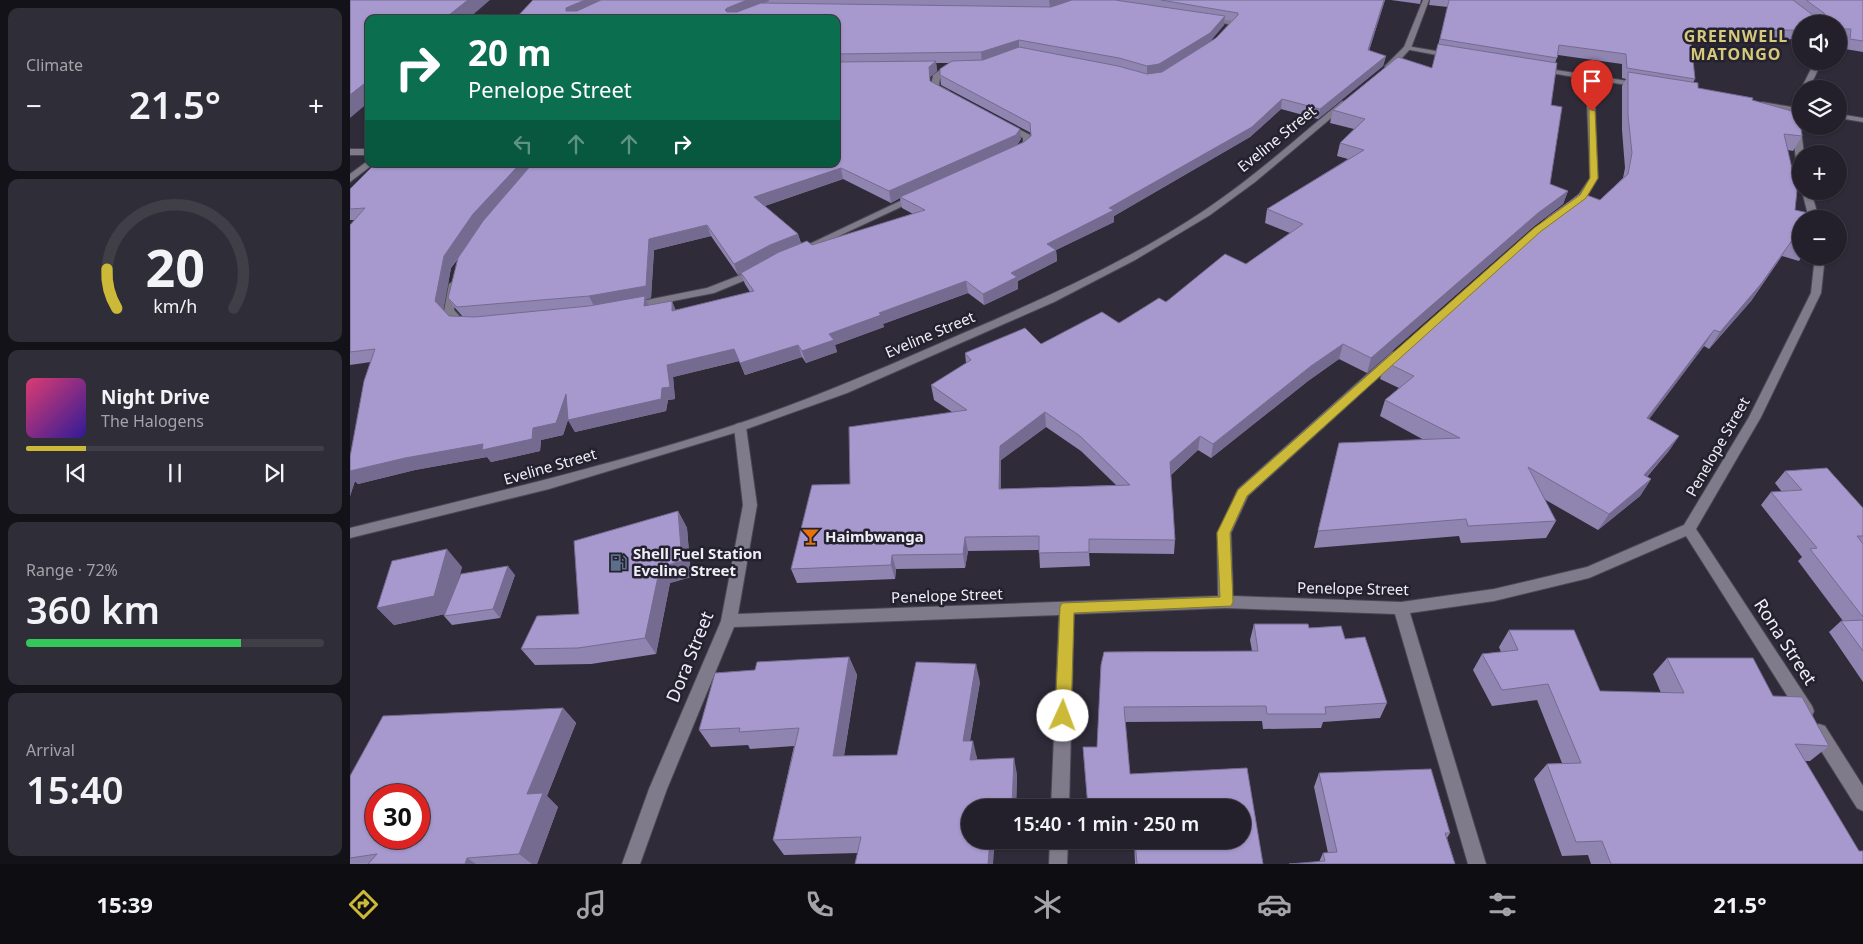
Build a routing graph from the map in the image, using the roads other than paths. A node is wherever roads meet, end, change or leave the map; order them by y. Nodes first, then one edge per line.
1 (1426, 0) edge
2 (1204, 18) edge
3 (1228, 28) edge
4 (1407, 48) junction
5 (1465, 58) edge
6 (931, 68) edge
7 (1533, 68) edge
8 (1382, 73) edge
9 (1590, 78) junction
10 (1649, 87) edge
11 (1353, 96) edge
12 (955, 98) edge
13 (1756, 104) edge
14 (1792, 109) edge
15 (1847, 117) edge
16 (994, 120) edge
17 (1863, 120) edge
18 (350, 152) edge
19 (365, 152) edge
20 (1012, 153) edge
21 (365, 166) edge
22 (350, 179) edge
23 (930, 189) edge
24 (1560, 213) edge
25 (795, 253) edge
26 (1820, 265) edge
27 (763, 268) edge
28 (456, 277) edge
29 (621, 308) edge
30 (475, 324) edge
31 (1404, 348) edge
32 (740, 427) junction
33 (1689, 528) junction
34 (350, 533) edge
35 (1226, 602) junction
36 (1067, 607) junction
37 (1401, 608) junction
38 (728, 621) junction
39 (1060, 799) edge
40 (1863, 802) edge
41 (1058, 849) edge
42 (631, 864) edge
43 (1058, 864) edge
44 (1477, 864) edge

1 - 4 street
2 - 3 street
4 - 5 street
4 - 8 street
6 - 12 street
7 - 9 street
9 - 10 street
9 - 24 street
11 - 32 street, Eveline Street
13 - 14 street
15 - 17 street
16 - 20 street
18 - 19 street
21 - 22 street
23 - 25 street
26 - 33 street, Penelope Street
27 - 29 street
28 - 30 street
31 - 35 street
32 - 34 street, Eveline Street
32 - 38 street, Dora Street
33 - 37 street, Penelope Street
33 - 40 street, Rona Street
35 - 36 street, Penelope Street
35 - 37 street, Penelope Street
36 - 38 street, Penelope Street
36 - 39 street
37 - 44 street
38 - 42 street, Dora Street
41 - 43 street

